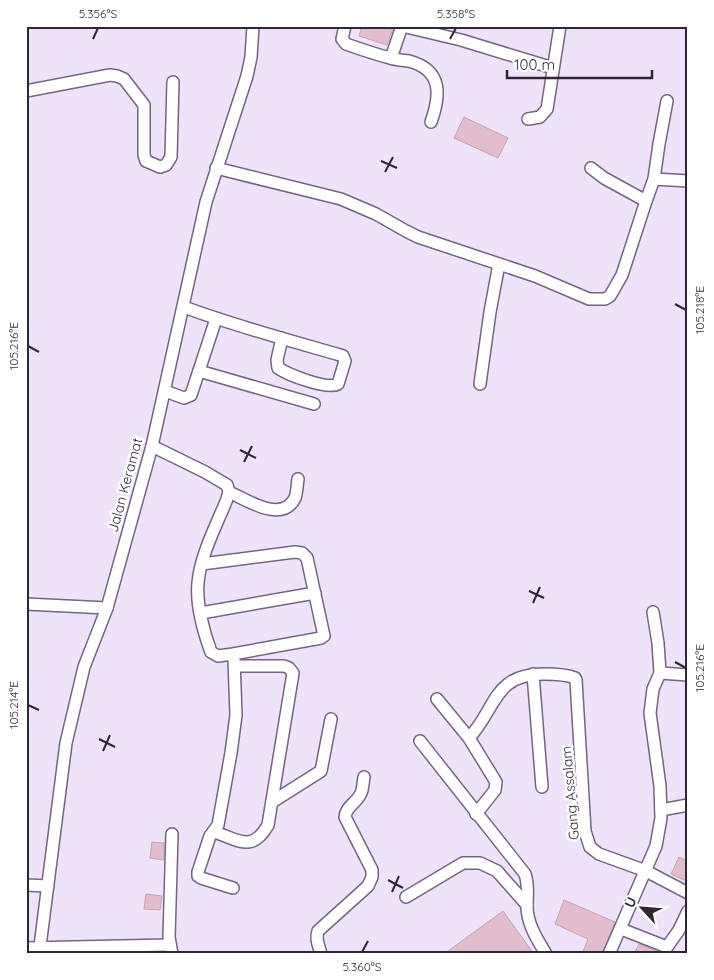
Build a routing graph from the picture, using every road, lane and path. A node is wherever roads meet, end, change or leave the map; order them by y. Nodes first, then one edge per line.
1 (253, 26) edge
2 (345, 26) edge
3 (402, 26) edge
4 (560, 26) edge
5 (391, 58) junction
6 (553, 68) junction
7 (173, 82) dead end
8 (26, 91) edge
9 (667, 101) dead end
10 (528, 119) dead end
11 (431, 122) dead end
12 (216, 168) junction
13 (591, 168) dead end
14 (654, 179) junction
15 (688, 181) edge
16 (646, 201) junction
17 (499, 264) junction
18 (184, 307) junction
19 (216, 319) junction
20 (282, 338) junction
21 (199, 371) junction
22 (480, 384) dead end
23 (165, 391) junction
24 (314, 404) dead end
25 (152, 446) junction
26 (298, 479) dead end
27 (229, 492) junction
28 (202, 564) junction
29 (315, 593) junction
30 (26, 604) edge
31 (107, 608) junction
32 (201, 612) junction
33 (653, 612) dead end
34 (233, 654) junction
35 (236, 666) junction
36 (660, 673) junction
37 (533, 674) junction
38 (688, 675) edge
39 (437, 699) dead end
40 (331, 719) dead end
41 (469, 738) junction
42 (420, 741) dead end
43 (364, 777) dead end
44 (542, 787) dead end
45 (272, 802) junction
46 (688, 805) edge
47 (661, 810) junction
48 (476, 814) junction
49 (214, 832) junction
50 (172, 834) dead end
51 (646, 871) junction
52 (26, 885) edge
53 (48, 886) junction
54 (233, 888) dead end
55 (688, 893) edge
56 (406, 897) dead end
57 (527, 906) junction
58 (688, 910) edge
59 (621, 929) junction
60 (26, 948) edge
61 (170, 949) edge
62 (39, 951) edge
63 (321, 954) edge
64 (546, 954) edge
65 (609, 954) edge

1 - 12 street, Jalan Keramat
2 - 5 street
3 - 5 street
3 - 6 street
4 - 6 street
5 - 11 street
6 - 10 street
7 - 8 street
9 - 14 street
12 - 17 street
12 - 18 street, Jalan Keramat
13 - 16 street
14 - 15 street
14 - 16 street
16 - 17 street
17 - 22 street
18 - 19 street
18 - 23 street, Jalan Keramat
19 - 20 street
19 - 21 street
20 - 20 street
21 - 23 street
21 - 24 street
23 - 25 street, Jalan Keramat
25 - 27 street
25 - 31 street, Jalan Keramat
26 - 27 street
27 - 28 street
28 - 29 street
28 - 32 street
29 - 32 street
29 - 34 street
30 - 31 street
31 - 53 street, Jalan Keramat
32 - 34 street
33 - 36 street
34 - 35 street
35 - 45 street
35 - 49 street
36 - 38 street
36 - 47 street
37 - 41 street
37 - 44 street
37 - 51 street, Gang Assalam
39 - 41 street
40 - 45 street
41 - 48 street
42 - 48 street
43 - 63 street
45 - 49 street
46 - 47 street
47 - 51 street
48 - 57 street
49 - 54 street
50 - 61 street
51 - 55 street, Gang Assalam
51 - 59 street
52 - 53 street
53 - 62 street, Jalan Keramat
56 - 57 street
57 - 64 street
58 - 59 street
59 - 65 street
60 - 62 street
61 - 62 street

